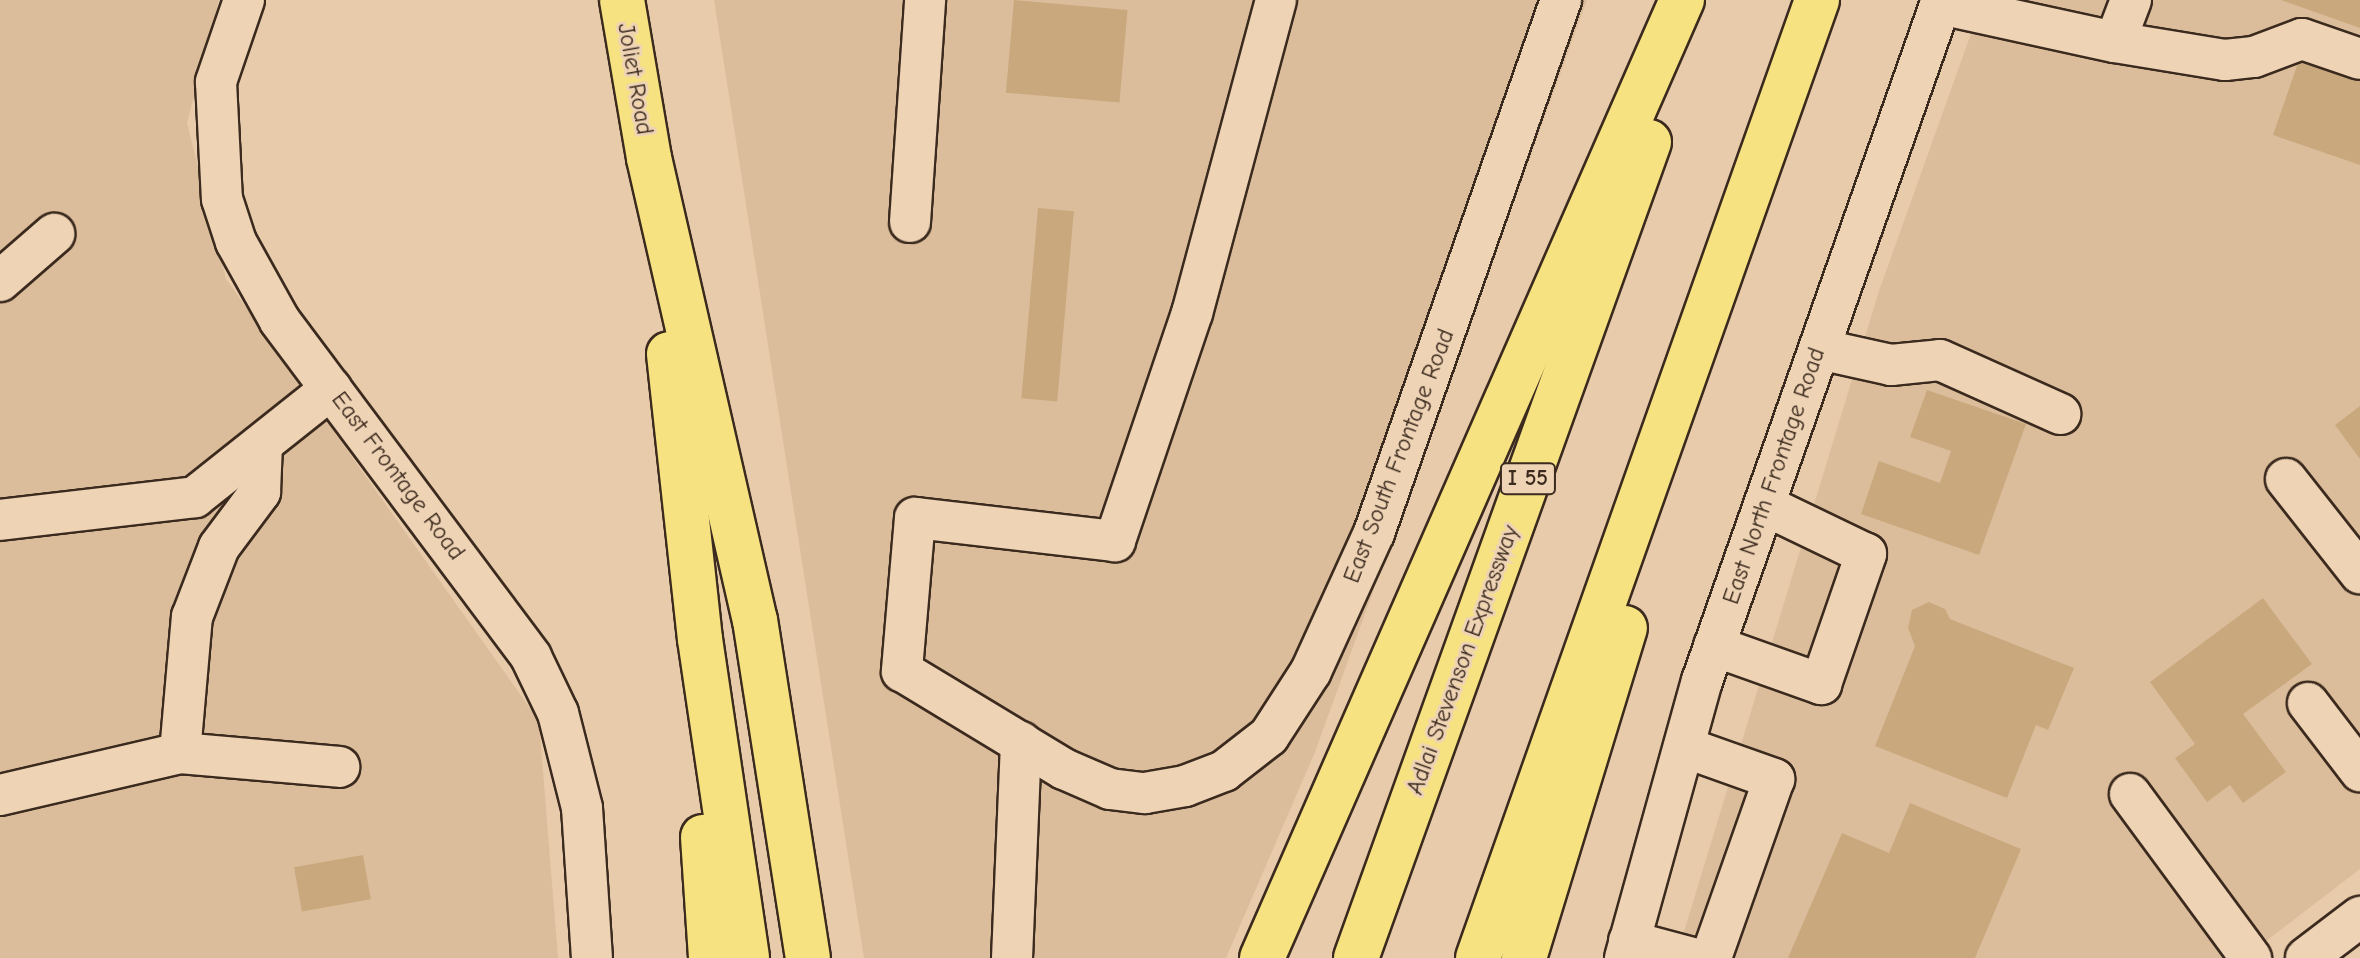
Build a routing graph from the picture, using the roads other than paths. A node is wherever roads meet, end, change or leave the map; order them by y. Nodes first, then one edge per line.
1 (244, 0) edge
2 (622, 0) edge
3 (925, 0) edge
4 (1276, 0) edge
5 (1561, 0) edge
6 (1682, 0) edge
7 (1699, 0) edge
8 (1818, 0) edge
9 (2131, 0) edge
10 (1941, 2) edge
11 (2115, 42) junction
12 (2360, 59) edge
13 (649, 158) junction
14 (910, 222) dead end
15 (54, 234) dead end
16 (0, 281) edge
17 (668, 344) junction
18 (1819, 349) junction
19 (331, 389) junction
20 (2060, 414) dead end
21 (262, 445) junction
22 (2286, 479) dead end
23 (1764, 505) junction
24 (0, 520) edge
25 (2360, 573) edge
26 (1714, 646) junction
27 (2308, 703) dead end
28 (1021, 742) junction
29 (1684, 747) junction
30 (180, 753) junction
31 (339, 767) dead end
32 (2360, 771) edge
33 (2130, 794) dead end
34 (0, 795) edge
35 (2360, 917) edge
36 (1627, 950) edge
37 (592, 958) edge
38 (711, 958) edge
39 (747, 958) edge
40 (808, 958) edge
41 (1012, 958) edge
42 (1262, 958) edge
43 (1356, 958) edge
44 (1478, 958) edge
45 (1524, 958) edge
46 (1693, 958) edge
47 (1711, 958) edge
48 (2251, 958) edge
49 (2306, 958) edge

1 - 19 street, East Frontage Road
2 - 13 main road, Joliet Road
3 - 14 street
4 - 28 street, East South Frontage Road
5 - 28 street, East South Frontage Road
6 - 42 main road
7 - 43 main road, Adlai Stevenson Expressway / I 55
8 - 44 main road
8 - 45 main road
9 - 11 street
10 - 11 street
10 - 18 street, East North Frontage Road
11 - 12 street
13 - 17 main road
13 - 40 main road
15 - 16 street
17 - 38 main road
17 - 39 main road
18 - 20 street
18 - 23 street, East North Frontage Road
19 - 21 street
19 - 37 street, East Frontage Road
21 - 24 street
21 - 30 street
22 - 25 street
23 - 26 street, East North Frontage Road
23 - 26 street
26 - 29 street, East North Frontage Road
27 - 32 street
28 - 41 street
29 - 36 street, East North Frontage Road
29 - 47 street
30 - 31 street
30 - 34 street
33 - 48 street
35 - 49 street
36 - 46 street

